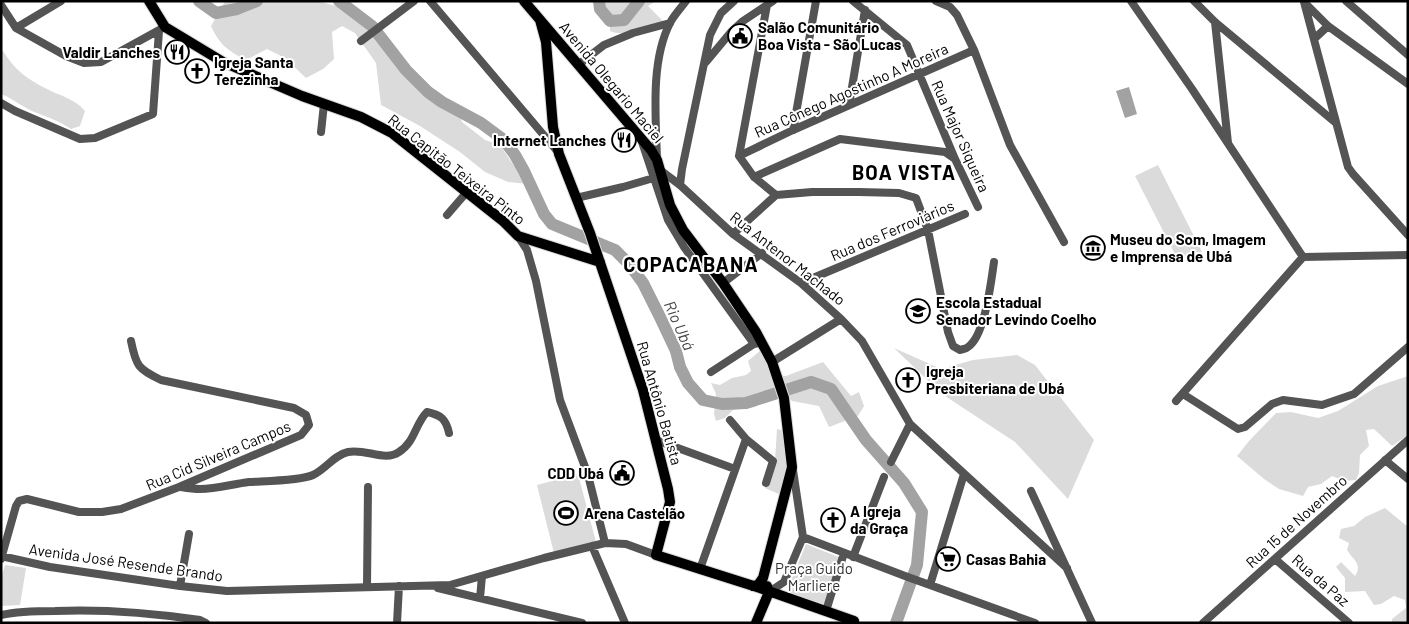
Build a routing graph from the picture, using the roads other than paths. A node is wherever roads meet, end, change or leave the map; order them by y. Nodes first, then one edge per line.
1 (61, 1) edge
2 (150, 1) edge
3 (414, 1) edge
4 (430, 1) edge
5 (524, 1) edge
6 (686, 1) edge
7 (734, 1) edge
8 (816, 1) edge
9 (853, 1) edge
10 (936, 1) edge
11 (1131, 1) edge
12 (1194, 1) edge
13 (1346, 1) edge
14 (1304, 2) edge
15 (770, 3) edge
16 (1, 5) edge
17 (865, 10) junction
18 (540, 20) junction
19 (1215, 22) junction
20 (670, 23) junction
21 (1328, 26) junction
22 (16, 28) junction
23 (162, 29) junction
24 (1314, 39) junction
25 (361, 41) dead end
26 (974, 50) junction
27 (569, 54) junction
28 (1408, 55) edge
29 (548, 60) junction
30 (704, 64) junction
31 (578, 65) junction
32 (1390, 70) junction
33 (918, 75) junction
34 (1408, 77) edge
35 (1408, 84) edge
36 (1, 103) edge
37 (324, 104) junction
38 (849, 105) junction
39 (1336, 124) junction
40 (553, 127) junction
41 (793, 130) junction
42 (320, 132) dead end
43 (540, 133) junction
44 (640, 137) junction
45 (1228, 145) junction
46 (559, 154) junction
47 (739, 156) junction
48 (955, 159) junction
49 (682, 169) junction
50 (659, 171) junction
51 (754, 177) junction
52 (680, 186) junction
53 (466, 193) junction
54 (776, 195) junction
55 (576, 198) junction
56 (978, 207) dead end
57 (965, 214) dead end
58 (447, 215) dead end
59 (928, 230) junction
60 (733, 234) junction
61 (1408, 235) edge
62 (518, 236) junction
63 (1064, 242) dead end
64 (762, 254) junction
65 (1408, 255) edge
66 (598, 257) junction
67 (1304, 257) junction
68 (994, 262) dead end
69 (723, 283) junction
70 (801, 283) junction
71 (841, 318) junction
72 (131, 341) dead end
73 (758, 343) junction
74 (1406, 353) edge
75 (772, 362) junction
76 (711, 372) dead end
77 (1183, 394) junction
78 (1176, 401) dead end
79 (730, 420) dead end
80 (910, 424) junction
81 (449, 433) dead end
82 (746, 439) junction
83 (656, 440) junction
84 (1408, 440) edge
85 (1385, 460) junction
86 (891, 462) dead end
87 (792, 467) junction
88 (735, 469) junction
89 (964, 474) junction
90 (884, 477) dead end
91 (1408, 479) edge
92 (766, 483) dead end
93 (180, 487) junction
94 (368, 487) dead end
95 (1030, 491) dead end
96 (189, 534) dead end
97 (803, 537) junction
98 (605, 543) junction
99 (592, 546) junction
100 (844, 553) junction
101 (656, 555) junction
102 (2, 557) edge
103 (853, 557) junction
104 (1275, 558) junction
105 (1067, 568) junction
106 (700, 569) junction
107 (482, 576) junction
108 (763, 578) junction
109 (926, 583) junction
110 (180, 586) junction
111 (398, 586) junction
112 (428, 586) junction
113 (754, 586) junction
114 (367, 587) junction
115 (769, 592) junction
116 (480, 598) junction
117 (826, 611) junction
118 (1, 615) edge
119 (206, 623) edge
120 (397, 623) edge
121 (582, 623) edge
122 (625, 623) edge
123 (756, 623) edge
124 (853, 623) edge
125 (1035, 623) edge
126 (1092, 623) edge
127 (1203, 623) edge
128 (1349, 623) edge

1 - 22 street
2 - 23 main road
3 - 25 street
4 - 43 street
5 - 18 main road, Avenida Olegario Maciel
6 - 20 street
7 - 30 street
8 - 41 street
9 - 17 street, Rua Major Siqueira
10 - 26 street
11 - 45 street
12 - 19 street
13 - 28 street
14 - 21 street
14 - 24 street
15 - 30 street
15 - 47 street
16 - 22 street
17 - 33 street, Rua Major Siqueira
17 - 38 street
18 - 27 main road, Avenida Olegario Maciel
18 - 29 main road, Rua Antônio Batista
19 - 39 street
19 - 45 street
20 - 31 street
20 - 50 street
21 - 24 street
21 - 32 street
22 - 23 street
23 - 36 street
23 - 37 main road, Rua Capitão Teixeira Pinto
24 - 39 street
26 - 33 street, Rua Cônego Agostinho A Moreira
26 - 63 street
27 - 29 main road
27 - 31 main road, Avenida Olegario Maciel
29 - 40 main road, Rua Antônio Batista
30 - 49 street
31 - 44 main road, Avenida Olegario Maciel
32 - 34 street
32 - 35 street
33 - 38 street, Rua Cônego Agostinho A Moreira
33 - 48 street, Rua Major Siqueira
37 - 42 street
37 - 53 main road, Rua Capitão Teixeira Pinto
38 - 41 street, Rua Cônego Agostinho A Moreira
39 - 61 street
40 - 43 street
40 - 46 main road, Rua Antônio Batista
41 - 47 street, Rua Cônego Agostinho A Moreira
43 - 46 street
44 - 50 street
44 - 50 main road, Avenida Olegario Maciel
45 - 67 street
46 - 55 main road, Rua Antônio Batista
47 - 51 street
48 - 51 street
48 - 56 street, Rua Major Siqueira
49 - 50 street
49 - 52 street
50 - 52 street, Rua Antenor Machado
50 - 55 street
50 - 69 main road, Avenida Olegario Maciel
50 - 73 street
51 - 54 street
52 - 60 street, Rua Antenor Machado
53 - 58 street
53 - 62 main road, Rua Capitão Teixeira Pinto
54 - 59 street
54 - 60 street
55 - 66 main road, Rua Antônio Batista
57 - 59 street, Rua dos Ferroviários
59 - 68 street
59 - 70 street, Rua dos Ferroviários
60 - 64 street, Rua Antenor Machado
62 - 66 main road, Rua Capitão Teixeira Pinto
62 - 98 street
64 - 69 street
64 - 70 street, Rua Antenor Machado
65 - 67 street
66 - 83 main road, Rua Antônio Batista
67 - 77 street
69 - 73 main road, Avenida Olegario Maciel
70 - 71 street, Rua Antenor Machado
71 - 75 street
71 - 80 street, Rua Antenor Machado
72 - 93 street, Rua Cid Silveira Campos
73 - 75 main road, Avenida Olegario Maciel
73 - 76 street
74 - 77 street
75 - 87 main road, Avenida Olegario Maciel
77 - 78 street
79 - 82 street
80 - 86 street
80 - 89 street, Rua Antenor Machado
81 - 93 street
82 - 88 street
82 - 92 street
83 - 88 street
83 - 101 main road, Rua Antônio Batista
84 - 85 street, Rua 15 de Novembro
85 - 91 street
85 - 104 street, Rua 15 de Novembro
87 - 97 street
87 - 108 main road
88 - 106 street
89 - 105 street, Rua Antenor Machado
89 - 109 street
90 - 103 street
93 - 102 street, Rua Cid Silveira Campos
94 - 114 street
95 - 105 street
96 - 110 street
97 - 100 street
97 - 115 street
98 - 99 street
98 - 101 street
99 - 107 street
99 - 122 street
100 - 103 street
100 - 117 street
101 - 106 main road
102 - 110 street, Avenida José Resende Brando
103 - 109 street
104 - 127 street, Rua 15 de Novembro
104 - 128 street, Rua da Paz
105 - 126 street
106 - 113 main road
107 - 112 street
107 - 116 street
108 - 113 main road
108 - 115 main road
109 - 125 street
110 - 114 street, Avenida José Resende Brando
111 - 112 street, Avenida José Resende Brando
111 - 114 street, Avenida José Resende Brando
111 - 120 street
112 - 116 street
113 - 115 main road
115 - 117 main road
115 - 123 main road
116 - 121 street
117 - 124 main road
118 - 119 street

